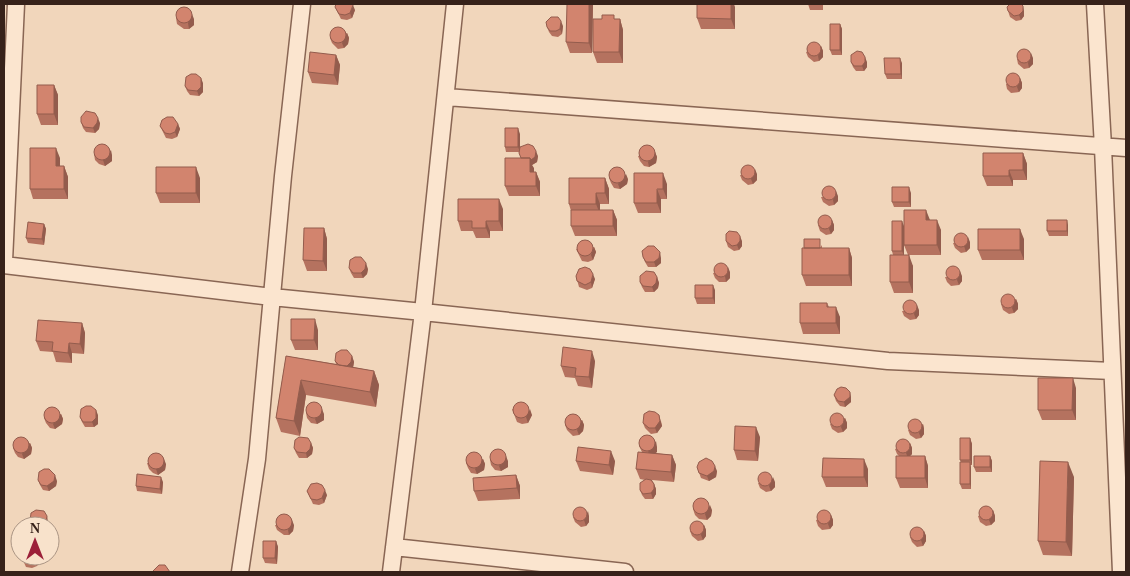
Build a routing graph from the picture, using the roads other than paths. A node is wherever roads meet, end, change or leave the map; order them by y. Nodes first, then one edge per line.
1 (16, 4) edge
2 (302, 4) edge
3 (455, 4) edge
4 (1095, 4) edge
5 (446, 97) junction
6 (1103, 147) junction
7 (1126, 148) edge
8 (4, 263) edge
9 (272, 297) junction
10 (423, 312) junction
11 (1112, 371) junction
12 (1120, 403) edge
13 (394, 547) junction
14 (240, 572) edge
15 (391, 572) edge
16 (625, 572) edge
17 (1121, 572) edge

1 - 8 street
2 - 9 street
3 - 5 street
4 - 6 street
5 - 6 street
5 - 10 street
6 - 7 street
6 - 11 street
8 - 9 street
9 - 10 street
9 - 14 street
10 - 11 street
10 - 13 street
11 - 12 street
12 - 17 street
13 - 15 street
13 - 16 street

